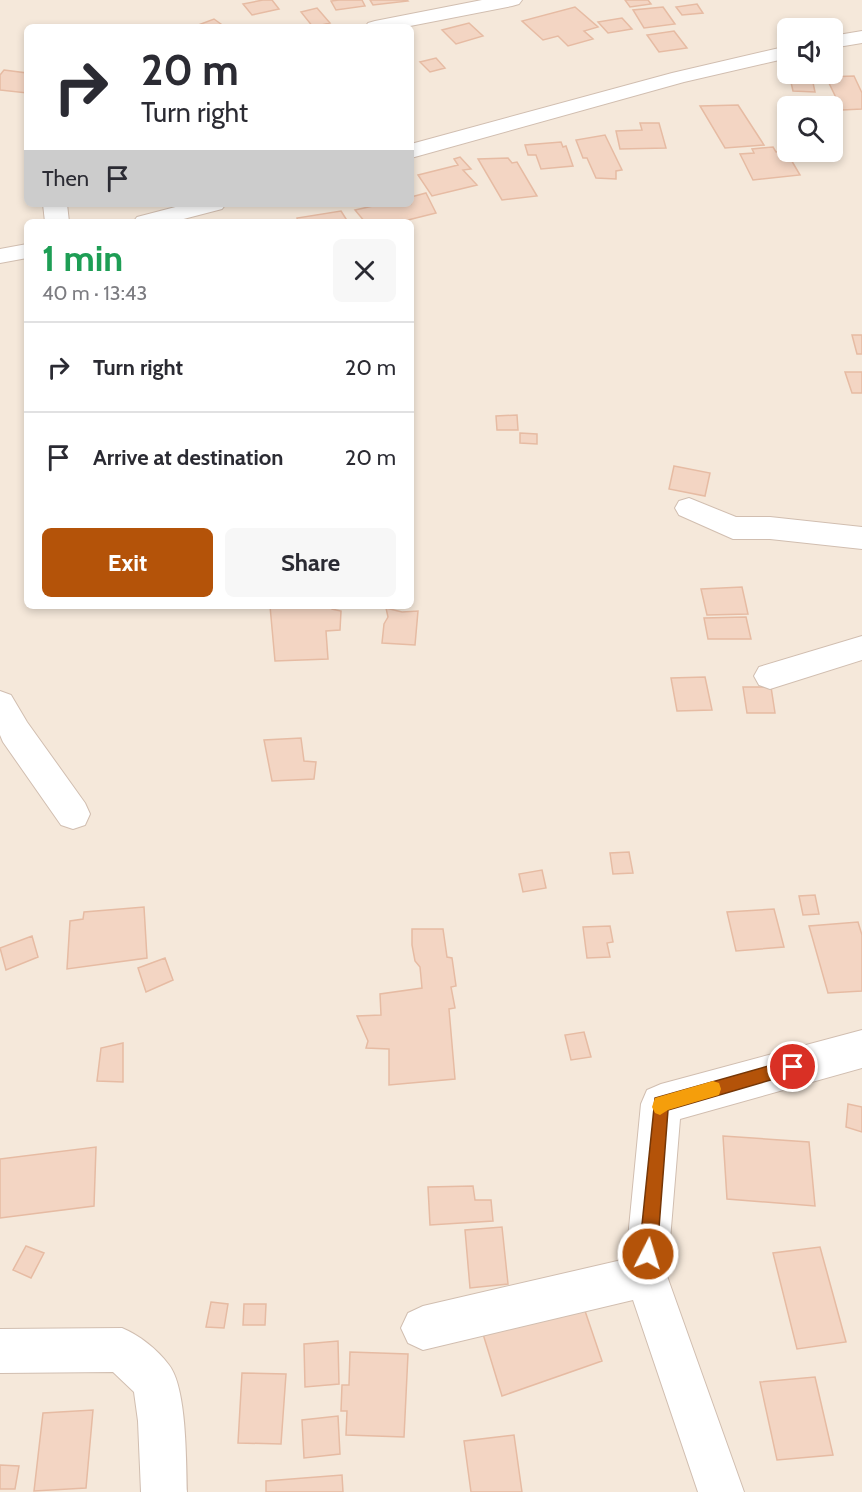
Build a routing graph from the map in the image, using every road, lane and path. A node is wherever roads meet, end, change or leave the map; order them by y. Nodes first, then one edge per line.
1 (512, 0) edge
2 (390, 24) edge
3 (862, 37) edge
4 (843, 40) edge
5 (777, 55) edge
6 (414, 150) edge
7 (202, 207) edge
8 (156, 219) edge
9 (24, 252) edge
10 (0, 256) edge
11 (689, 508) dead end
12 (862, 538) edge
13 (862, 648) edge
14 (770, 676) dead end
15 (0, 704) edge
16 (73, 814) dead end
17 (862, 1049) edge
18 (646, 1276) junction
19 (423, 1328) dead end
20 (0, 1351) edge
21 (164, 1492) edge
22 (721, 1492) edge

1 - 2 street
3 - 4 street
5 - 6 street
7 - 8 street
9 - 10 street
11 - 12 street
13 - 14 street
15 - 16 street
17 - 18 street
18 - 19 street
18 - 22 street
20 - 21 street

